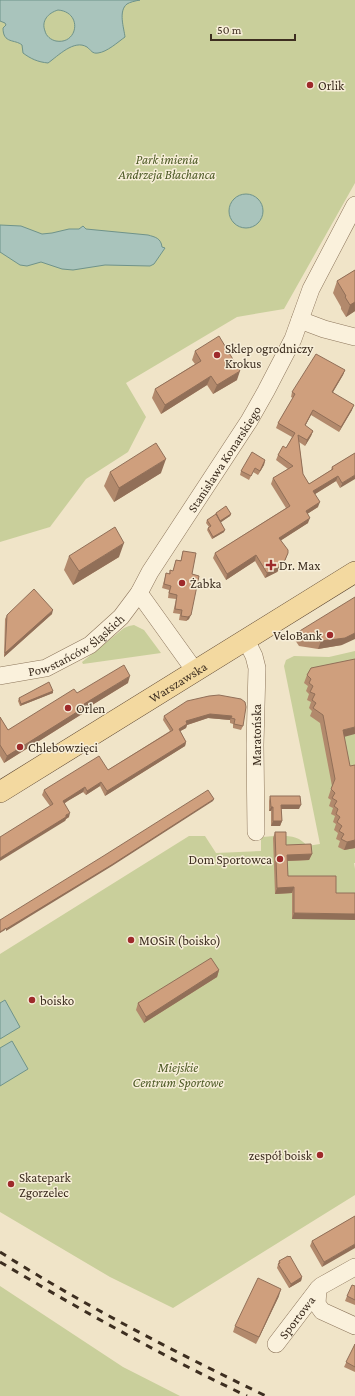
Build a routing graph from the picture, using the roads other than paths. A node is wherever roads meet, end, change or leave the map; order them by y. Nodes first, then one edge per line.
1 (355, 205) edge
2 (300, 320) junction
3 (355, 337) edge
4 (355, 572) edge
5 (139, 593) junction
6 (246, 640) junction
7 (195, 671) junction
8 (0, 676) edge
9 (0, 792) edge
10 (256, 832) dead end
11 (355, 1267) edge
12 (318, 1289) junction
13 (355, 1326) edge
14 (276, 1344) dead end

1 - 2 street, Stanisława Konarskiego
2 - 3 street
2 - 5 street, Stanisława Konarskiego
4 - 6 main road, Warszawska
5 - 7 street
5 - 8 street, Powstańców Śląskich
6 - 7 main road, Warszawska
6 - 10 street, Maratońska
7 - 9 main road, Warszawska
11 - 12 street, Sportowa
12 - 13 street, Sportowa
12 - 14 street, Sportowa

